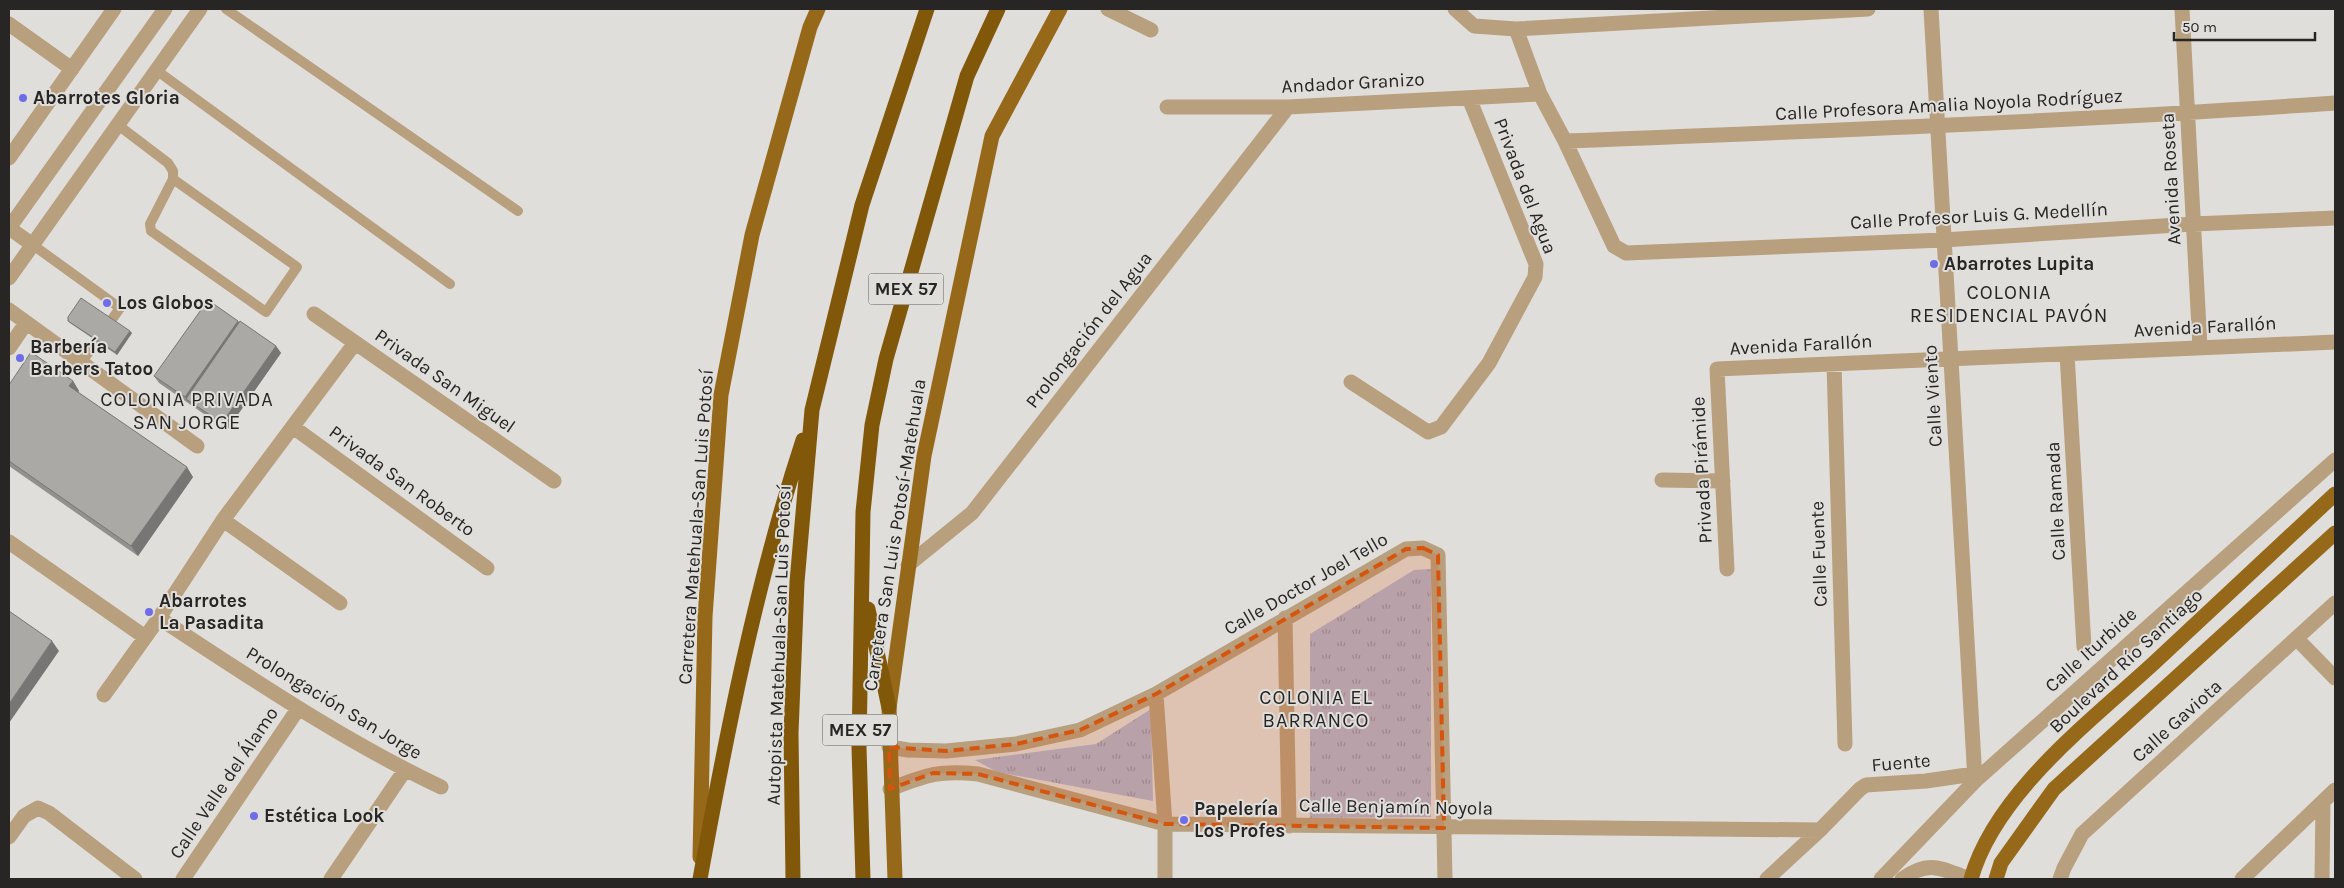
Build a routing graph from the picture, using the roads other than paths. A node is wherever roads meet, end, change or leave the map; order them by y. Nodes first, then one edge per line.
1 (114, 9) edge
2 (166, 9) edge
3 (200, 9) edge
4 (226, 9) edge
5 (818, 9) edge
6 (928, 9) edge
7 (998, 9) edge
8 (1060, 9) edge
9 (1108, 9) edge
10 (1455, 9) edge
11 (1868, 9) edge
12 (1931, 9) edge
13 (2182, 9) edge
14 (9, 24) edge
15 (1516, 29) junction
16 (1151, 30) dead end
17 (72, 69) junction
18 (156, 70) junction
19 (1540, 94) junction
20 (1468, 98) junction
21 (2335, 102) edge
22 (1167, 107) dead end
23 (1288, 107) junction
24 (2188, 113) junction
25 (118, 124) junction
26 (1937, 127) junction
27 (1565, 141) junction
28 (9, 158) edge
29 (173, 179) junction
30 (518, 212) dead end
31 (2335, 218) edge
32 (2193, 224) junction
33 (9, 228) edge
34 (1943, 240) junction
35 (33, 244) junction
36 (9, 278) edge
37 (450, 284) dead end
38 (9, 310) edge
39 (314, 314) dead end
40 (26, 323) junction
41 (2335, 342) edge
42 (355, 343) junction
43 (2200, 347) junction
44 (9, 348) edge
45 (2067, 354) junction
46 (1951, 359) junction
47 (81, 363) junction
48 (1834, 364) junction
49 (1717, 369) joint
50 (1351, 382) dead end
51 (812, 410) junction
52 (293, 426) junction
53 (197, 446) dead end
54 (2335, 460) edge
55 (1662, 480) dead end
56 (554, 481) dead end
57 (1722, 481) junction
58 (2335, 494) edge
59 (223, 520) junction
60 (2335, 533) edge
61 (9, 542) edge
62 (908, 565) junction
63 (487, 568) dead end
64 (1727, 569) dead end
65 (862, 581) junction
66 (340, 603) dead end
67 (2335, 603) edge
68 (159, 618) junction
69 (1285, 618) junction
70 (145, 637) junction
71 (2297, 639) junction
72 (2084, 647) dead end
73 (2335, 678) edge
74 (1156, 694) junction
75 (104, 695) dead end
76 (888, 708) junction
77 (298, 709) junction
78 (1845, 744) dead end
79 (889, 747) junction
80 (405, 770) junction
81 (1974, 777) junction
82 (441, 787) dead end
83 (890, 789) junction
84 (2335, 790) edge
85 (2324, 802) junction
86 (1165, 824) junction
87 (1289, 826) junction
88 (1444, 828) junction
89 (1820, 830) junction
90 (9, 837) edge
91 (135, 879) edge
92 (183, 879) edge
93 (331, 879) edge
94 (699, 879) edge
95 (793, 879) edge
96 (863, 879) edge
97 (895, 879) edge
98 (1165, 879) edge
99 (1445, 879) edge
100 (1767, 879) edge
101 (1881, 879) edge
102 (1902, 879) edge
103 (1970, 879) edge
104 (1996, 879) edge
105 (2060, 879) edge
106 (2242, 879) edge
107 (2322, 879) edge

1 - 17 street
2 - 33 street
3 - 18 street
4 - 30 lane
5 - 94 main road, Carretera Matehuala-San Luis Potosí
6 - 51 highway, Autopista Matehuala-San Luis Potosí / MEX 57
7 - 65 highway, MEX 57
8 - 62 main road, Carretera San Luis Potosí-Matehuala
9 - 16 street
10 - 15 street
11 - 15 street
12 - 26 street, Calle Viento
13 - 24 street, Avenida Roseta
14 - 17 street
15 - 19 street
17 - 28 street
18 - 25 street
18 - 37 lane
19 - 20 street, Andador Granizo
19 - 27 street
20 - 23 street, Andador Granizo
20 - 50 street, Privada del Agua
21 - 24 street, Calle Profesora Amalia Noyola Rodríguez
22 - 23 street, Andador Granizo
23 - 62 street, Prolongación del Agua
24 - 26 street, Calle Profesora Amalia Noyola Rodríguez
24 - 32 street, Avenida Roseta
25 - 29 lane
25 - 35 street
26 - 27 street, Calle Profesora Amalia Noyola Rodríguez
26 - 34 street, Calle Viento
27 - 34 street, Calle Profesor Luis G. Medellín
29 - 29 lane
31 - 32 street, Calle Profesor Luis G. Medellín
32 - 34 street, Calle Profesor Luis G. Medellín
32 - 43 street, Avenida Roseta
33 - 35 street
34 - 46 street, Calle Viento
35 - 36 street
35 - 47 lane
38 - 40 street
39 - 42 street, Privada San Miguel
40 - 44 street
40 - 47 street
41 - 43 street, Avenida Farallón
42 - 52 street
42 - 56 street, Privada San Miguel
43 - 45 street, Avenida Farallón
45 - 46 street, Avenida Farallón
45 - 72 street, Calle Ramada
46 - 48 street, Avenida Farallón
46 - 81 street, Calle Viento
47 - 53 street
48 - 49 street, Avenida Farallón
48 - 78 street, Calle Fuente
49 - 57 street, Privada Pirámide
51 - 94 highway
51 - 95 highway, Autopista Matehuala-San Luis Potosí / MEX 57
52 - 59 street
52 - 63 street, Privada San Roberto
54 - 81 street, Calle Iturbide
55 - 57 street
57 - 64 street, Privada Pirámide
58 - 103 main road, Boulevard Río Santiago
59 - 66 street
59 - 68 street
60 - 104 main road
61 - 70 street
62 - 76 main road, Carretera San Luis Potosí-Matehuala
65 - 76 highway
65 - 96 highway, MEX 57
67 - 71 street, Calle Gaviota
68 - 70 street
68 - 77 street, Prolongación San Jorge
69 - 74 street, Calle Doctor Joel Tello
69 - 87 street
69 - 88 street, Calle Doctor Joel Tello
70 - 75 street
71 - 73 street
71 - 105 street, Calle Gaviota
74 - 79 street, Calle Doctor Joel Tello
74 - 86 street
76 - 79 main road, Carretera San Luis Potosí-Matehuala
77 - 80 street, Prolongación San Jorge
77 - 92 street, Calle Valle del Álamo
79 - 83 main road, Carretera San Luis Potosí-Matehuala
80 - 82 street, Prolongación San Jorge
80 - 93 street
81 - 89 street, Fuente
81 - 101 street, Calle Iturbide
83 - 86 street, Calle Benjamín Noyola
83 - 97 main road, Carretera San Luis Potosí-Matehuala
84 - 85 street
85 - 106 street
85 - 107 street
86 - 87 street, Calle Benjamín Noyola
86 - 98 street
87 - 88 street, Calle Benjamín Noyola
88 - 89 street, Calle Benjamín Noyola
88 - 99 street, Calle Doctor Joel Tello
89 - 100 street, Fuente
90 - 91 street
102 - 103 street

